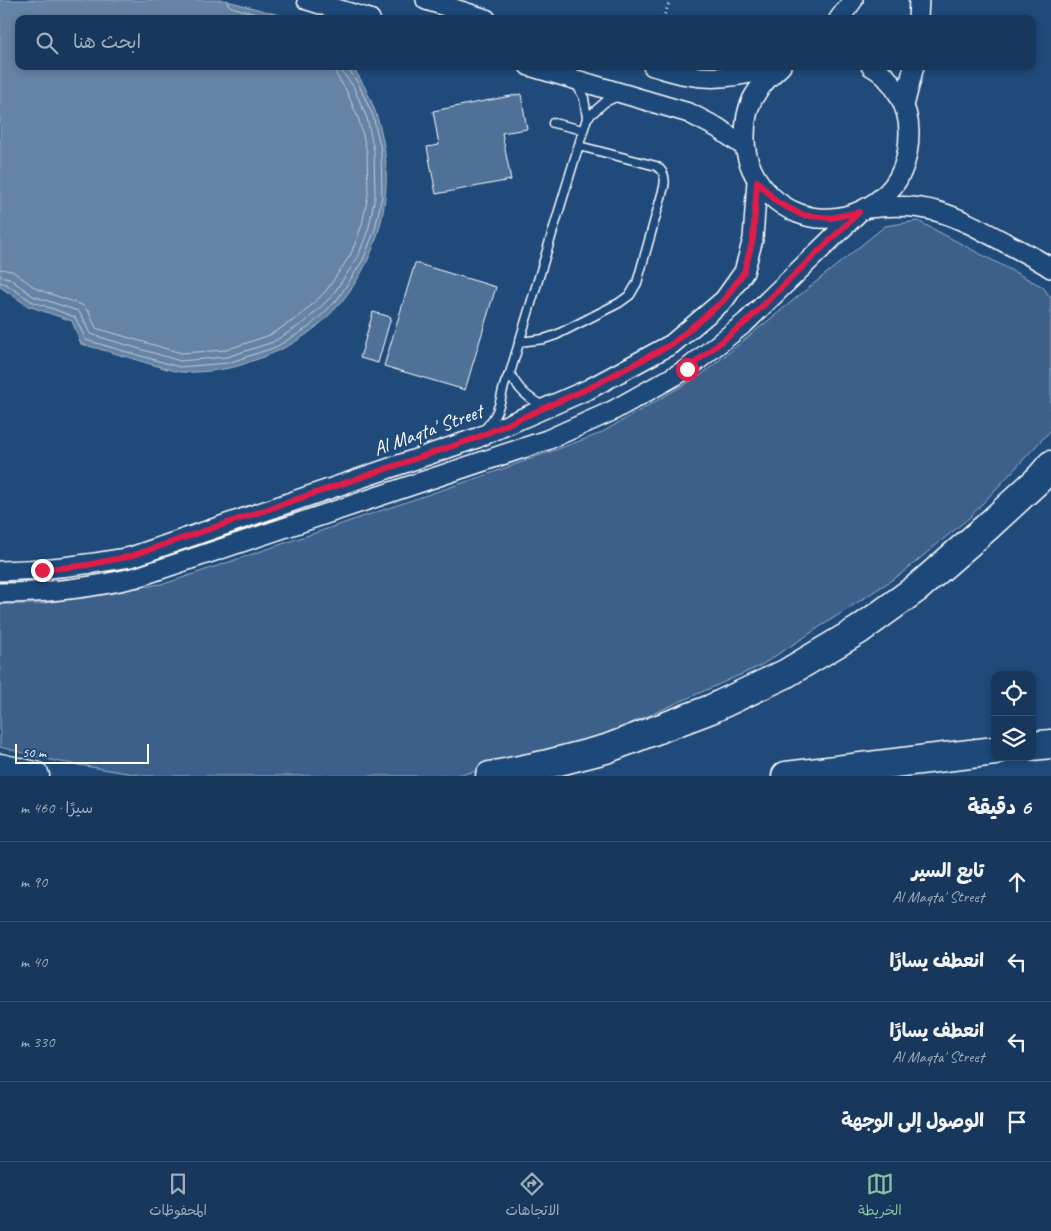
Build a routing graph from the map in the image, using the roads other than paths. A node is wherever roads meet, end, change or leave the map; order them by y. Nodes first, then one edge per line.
1 (308, 0) edge
2 (426, 0) edge
3 (853, 0) edge
4 (919, 0) edge
5 (357, 15) edge
6 (473, 15) edge
7 (841, 15) edge
8 (918, 15) edge
9 (542, 70) edge
10 (667, 70) edge
11 (762, 70) edge
12 (775, 70) edge
13 (876, 70) edge
14 (913, 70) edge
15 (574, 80) junction
16 (626, 94) junction
17 (904, 106) junction
18 (587, 118) junction
19 (553, 123) dead end
20 (583, 130) junction
21 (579, 146) junction
22 (744, 147) junction
23 (757, 181) junction
24 (864, 210) junction
25 (1051, 268) edge
26 (519, 342) junction
27 (510, 373) junction
28 (548, 408) junction
29 (476, 438) junction
30 (1051, 465) edge
31 (0, 571) edge
32 (0, 593) edge
33 (1051, 744) edge
34 (1036, 746) edge
35 (991, 751) edge
36 (0, 768) edge
37 (35, 776) edge
38 (490, 776) edge
39 (786, 776) edge

1 - 5 street
2 - 6 street
3 - 7 street
4 - 8 street
9 - 15 street
10 - 11 street
12 - 22 street
13 - 17 street
14 - 17 street
15 - 16 street
15 - 18 lane
16 - 18 lane
16 - 22 street
17 - 24 street
18 - 20 lane
19 - 20 lane
20 - 21 lane
21 - 26 lane
21 - 26 lane
22 - 23 street
23 - 24 street
23 - 28 street, Al Maqta' Street
24 - 25 street
24 - 32 street
26 - 27 lane
27 - 28 lane
27 - 29 lane
28 - 29 street, Al Maqta' Street
29 - 31 street, Al Maqta' Street
30 - 38 highway
33 - 34 highway
35 - 39 highway
36 - 37 highway

